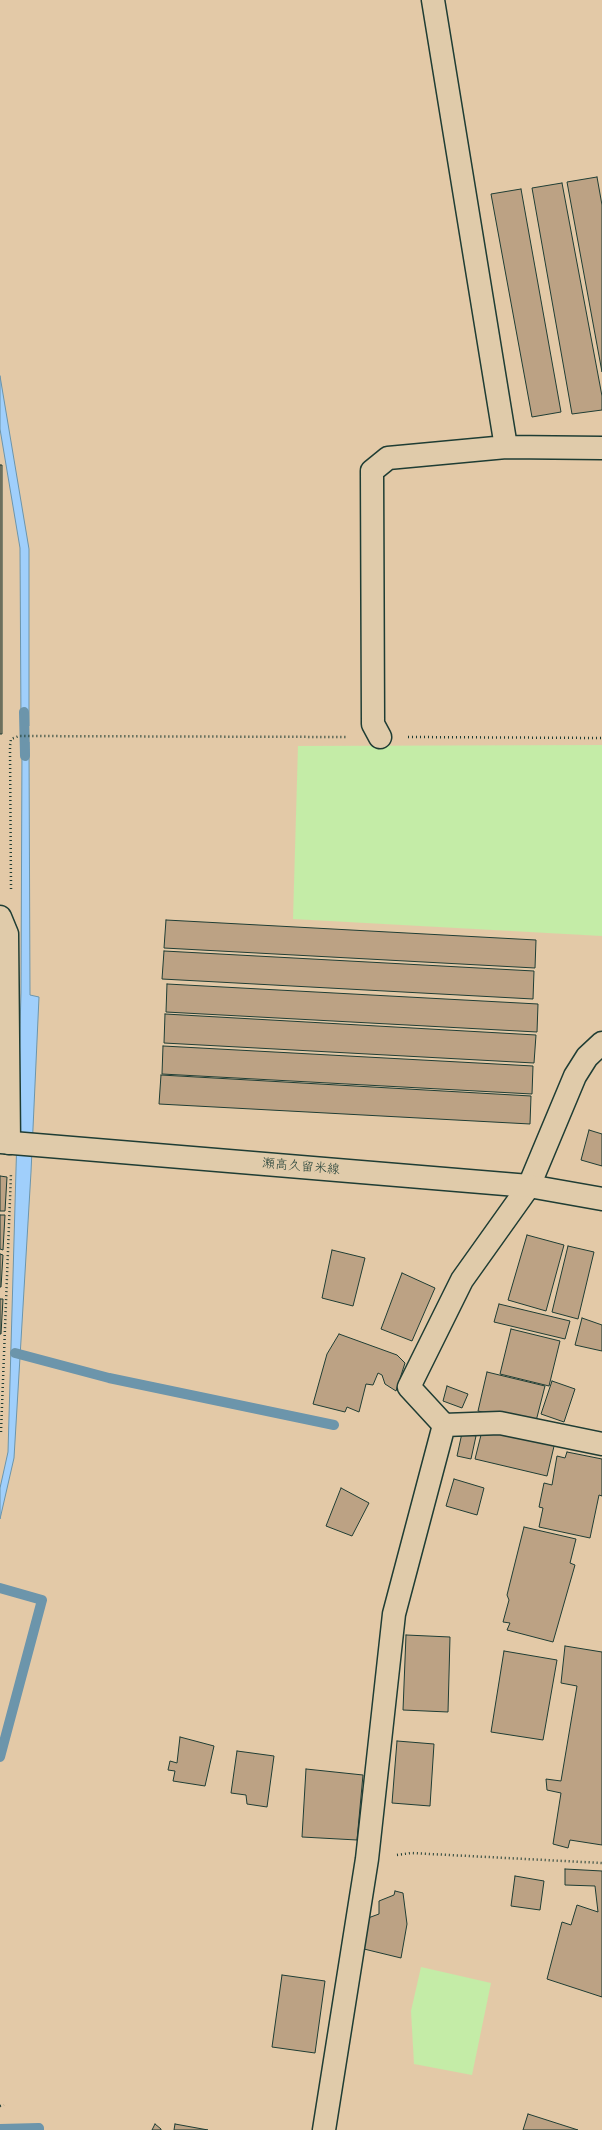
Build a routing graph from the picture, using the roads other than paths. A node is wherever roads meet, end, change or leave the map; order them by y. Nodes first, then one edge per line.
1 (434, 0) edge
2 (506, 448) junction
3 (602, 448) edge
4 (380, 737) road end
5 (3, 925) edge
6 (597, 1053) edge
7 (5, 1143) edge
8 (529, 1186) junction
9 (602, 1199) edge
10 (444, 1425) junction
11 (602, 1444) edge
12 (324, 2130) edge

1 - 2 street
2 - 3 street
2 - 4 street
5 - 7 street
6 - 8 street
7 - 8 street, 瀬高久留米線
8 - 9 street, 瀬高久留米線
8 - 10 street
10 - 11 street
10 - 12 street

